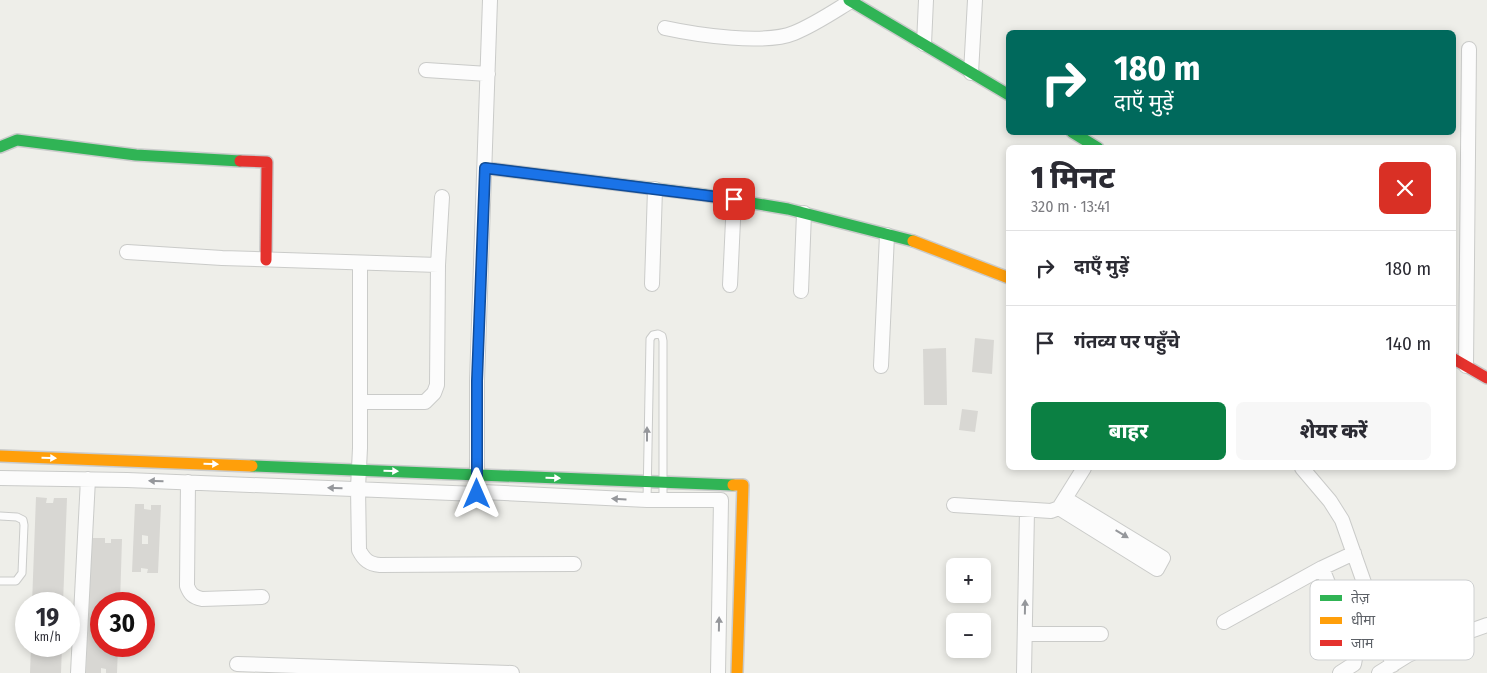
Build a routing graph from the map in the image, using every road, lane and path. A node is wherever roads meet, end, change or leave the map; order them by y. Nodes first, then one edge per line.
1 (490, 0) edge
2 (926, 0) edge
3 (975, 0) edge
4 (850, 1) edge
5 (665, 28) dead end
6 (924, 44) junction
7 (1469, 48) dead end
8 (426, 70) dead end
9 (971, 73) junction
10 (488, 74) junction
11 (1006, 93) edge
12 (1077, 135) edge
13 (1093, 145) edge
14 (0, 146) edge
15 (485, 168) junction
16 (655, 189) junction
17 (442, 198) dead end
18 (734, 199) junction
19 (804, 213) junction
20 (886, 234) junction
21 (127, 252) dead end
22 (266, 260) junction
23 (360, 263) junction
24 (438, 265) junction
25 (1006, 277) edge
26 (652, 284) dead end
27 (730, 285) dead end
28 (801, 291) dead end
29 (1456, 360) edge
30 (881, 366) dead end
31 (1466, 366) junction
32 (1487, 378) edge
33 (360, 402) junction
34 (0, 456) edge
35 (359, 470) junction
36 (1083, 470) edge
37 (1304, 470) edge
38 (477, 475) junction
39 (0, 478) edge
40 (88, 479) junction
41 (647, 481) junction
42 (188, 482) junction
43 (662, 482) junction
44 (358, 488) junction
45 (477, 494) junction
46 (647, 500) junction
47 (663, 500) junction
48 (1063, 503) junction
49 (954, 505) dead end
50 (1027, 510) junction
51 (0, 516) edge
52 (1354, 553) junction
53 (574, 564) dead end
54 (1322, 568) junction
55 (1327, 580) edge
56 (1363, 580) edge
57 (0, 581) edge
58 (262, 597) dead end
59 (1224, 622) dead end
60 (1487, 624) edge
61 (1474, 629) edge
62 (1025, 634) junction
63 (1101, 634) dead end
64 (1355, 660) edge
65 (1391, 660) edge
66 (1400, 660) edge
67 (237, 664) dead end
68 (1393, 665) junction
69 (78, 673) edge
70 (512, 673) edge
71 (718, 673) edge
72 (737, 673) edge
73 (1024, 673) edge
74 (1340, 673) edge
75 (1379, 673) edge

1 - 10 street
2 - 6 street
3 - 9 street
4 - 5 street
4 - 6 street
6 - 9 street
7 - 31 street
8 - 10 street
9 - 11 street
10 - 15 street
12 - 13 street
14 - 22 street
15 - 16 street
15 - 38 street
16 - 18 street
16 - 26 street
17 - 24 street
18 - 19 street
18 - 27 street
19 - 20 street
19 - 28 street
20 - 25 street
20 - 30 street
21 - 22 street
22 - 23 street
23 - 24 street
23 - 33 street
24 - 33 street
29 - 31 street
31 - 32 street
33 - 35 street
34 -> 35 street
35 -> 38 street
35 - 44 street
36 - 48 street
37 - 52 street
38 -> 41 street
38 - 45 street
39 - 40 street
42 -> 40 street
40 - 69 street
41 - 43 street
41 -> 43 lane
41 - 46 lane
44 -> 42 street
42 - 58 street
43 - 47 lane
43 - 72 street
44 - 45 street
44 - 53 street
46 -> 45 street
46 - 47 street
71 -> 47 street
48 -> 48 street
48 - 50 street
49 - 50 street
62 -> 50 street
51 - 57 lane
52 - 54 street
52 - 56 street
54 - 55 street
54 - 59 street
60 - 61 street
62 - 63 street
62 - 73 street
64 - 74 street
65 - 68 street
66 - 68 street
67 - 70 street
68 - 75 street

